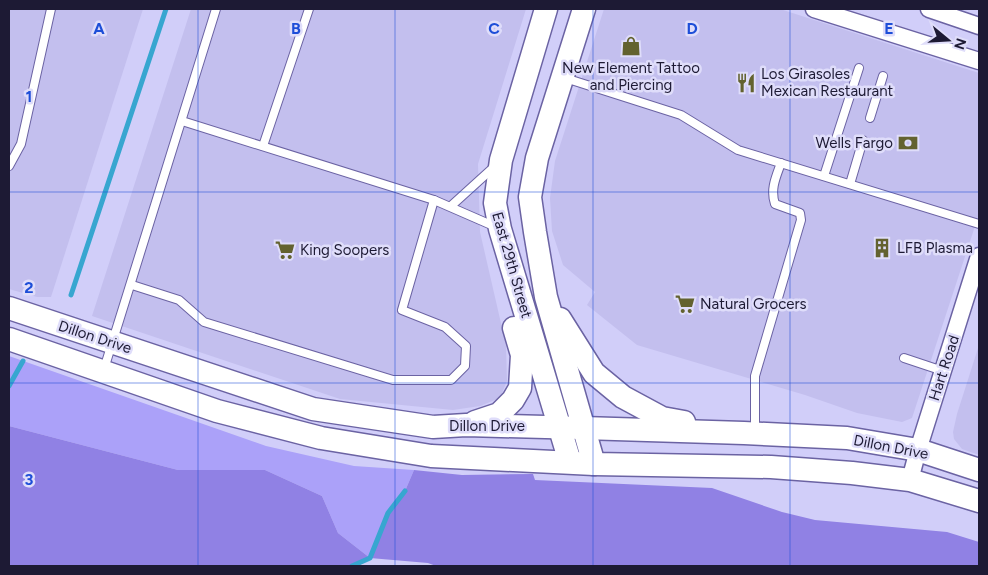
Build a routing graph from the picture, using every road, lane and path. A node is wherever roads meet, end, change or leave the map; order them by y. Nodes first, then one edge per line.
1 (51, 9) edge
2 (216, 9) edge
3 (309, 9) edge
4 (546, 9) edge
5 (584, 9) edge
6 (814, 9) edge
7 (929, 9) edge
8 (841, 13) edge
9 (979, 26) edge
10 (979, 61) edge
11 (859, 68) dead end
12 (883, 76) dead end
13 (562, 77) junction
14 (870, 118) dead end
15 (182, 120) junction
16 (863, 140) dead end
17 (264, 146) junction
18 (501, 160) junction
19 (781, 163) junction
20 (9, 166) edge
21 (824, 176) junction
22 (850, 184) junction
23 (434, 200) junction
24 (451, 206) junction
25 (979, 224) edge
26 (500, 229) junction
27 (979, 256) edge
28 (132, 285) junction
29 (546, 297) junction
30 (9, 308) edge
31 (9, 339) edge
32 (113, 343) junction
33 (904, 358) dead end
34 (104, 371) junction
35 (943, 371) junction
36 (466, 425) junction
37 (559, 428) junction
38 (583, 428) junction
39 (749, 433) junction
40 (918, 450) junction
41 (570, 462) junction
42 (594, 464) junction
43 (979, 470) edge
44 (910, 480) junction
45 (979, 501) edge

1 - 20 lane
2 - 15 lane
3 - 17 lane
4 - 18 main road, East 29th Street
5 - 13 main road, East 29th Street
6 - 8 street
7 - 9 street
8 - 10 street
11 - 21 lane
12 - 14 lane
13 - 19 lane
13 - 29 main road, East 29th Street
15 - 17 lane
15 - 28 lane
16 - 22 lane
17 - 23 lane
18 - 24 lane
18 - 26 main road, East 29th Street
19 - 21 lane
19 - 39 lane
21 - 22 lane
22 - 25 lane
23 - 24 lane
23 - 28 lane
24 - 26 lane
26 - 36 main road
26 - 37 main road, East 29th Street
27 - 35 street, Hart Road
28 - 32 lane
29 - 38 main road, East 29th Street
29 - 39 main road
30 - 32 main road, Dillon Drive
31 - 34 main road, Dillon Drive
32 - 34 lane
32 - 36 main road, Dillon Drive
33 - 35 lane
34 - 41 main road, Dillon Drive
35 - 40 street, Hart Road
36 - 37 main road, Dillon Drive
37 - 38 main road, Dillon Drive
37 - 41 main road, East 29th Street
38 - 39 main road, Dillon Drive
38 - 42 main road, East 29th Street
39 - 40 main road, Dillon Drive
40 - 43 main road, Dillon Drive
40 - 44 street, Hart Road
41 - 42 main road, Dillon Drive
42 - 44 main road, Dillon Drive
44 - 45 main road, Dillon Drive

